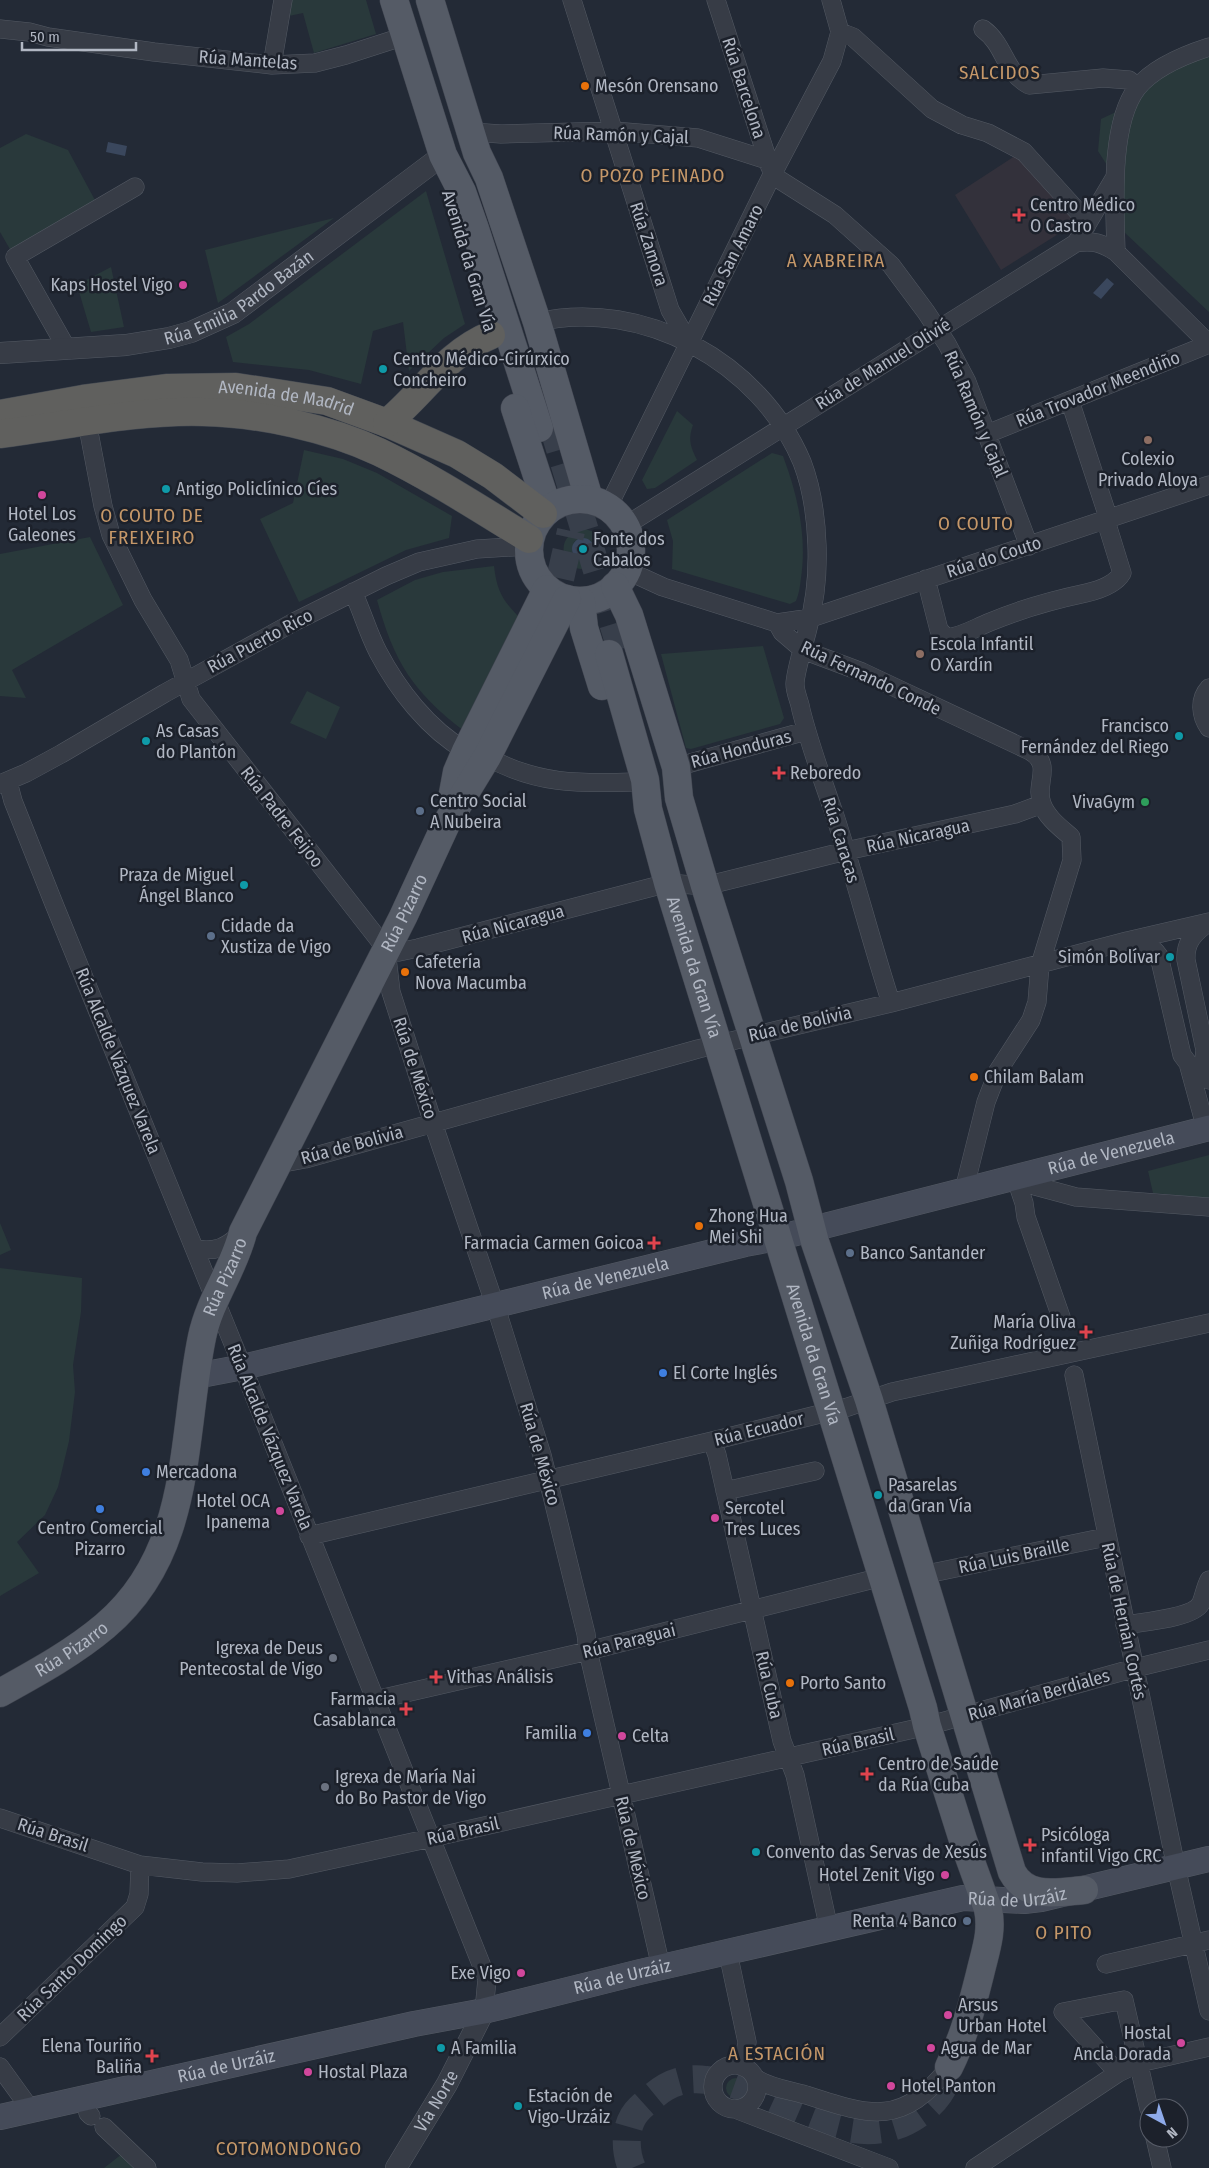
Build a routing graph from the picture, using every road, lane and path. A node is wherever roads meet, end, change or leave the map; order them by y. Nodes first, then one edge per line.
1 (283, 0) edge
2 (394, 0) edge
3 (430, 0) edge
4 (572, 0) edge
5 (716, 0) edge
6 (832, 0) edge
7 (0, 29) edge
8 (983, 29) dead end
9 (840, 32) junction
10 (405, 36) junction
11 (1209, 47) edge
12 (272, 65) junction
13 (1138, 87) junction
14 (614, 131) junction
15 (474, 143) junction
16 (443, 155) junction
17 (770, 167) junction
18 (1115, 176) junction
19 (135, 187) dead end
20 (1087, 225) junction
21 (1076, 243) junction
22 (1116, 252) junction
23 (537, 322) junction
24 (938, 330) junction
25 (492, 335) junction
26 (689, 342) junction
27 (1209, 344) edge
28 (67, 349) junction
29 (1, 351) edge
30 (1070, 401) junction
31 (88, 422) junction
32 (387, 423) junction
33 (2, 424) edge
34 (783, 427) junction
35 (986, 434) junction
36 (1209, 485) edge
37 (607, 511) junction
38 (545, 512) junction
39 (1106, 518) junction
40 (529, 543) junction
41 (1029, 546) junction
42 (621, 578) junction
43 (926, 579) junction
44 (353, 592) junction
45 (565, 596) junction
46 (811, 618) junction
47 (777, 623) junction
48 (803, 650) junction
49 (184, 682) junction
50 (1208, 688) edge
51 (491, 723) dead end
52 (1209, 728) edge
53 (806, 731) junction
54 (476, 754) junction
55 (676, 767) junction
56 (2, 782) edge
57 (633, 782) junction
58 (456, 783) junction
59 (679, 798) junction
60 (1042, 804) junction
61 (648, 809) junction
62 (446, 824) junction
63 (846, 851) junction
64 (668, 883) junction
65 (705, 886) junction
66 (1209, 922) edge
67 (1127, 941) junction
68 (386, 949) junction
69 (1040, 965) junction
70 (891, 1003) junction
71 (752, 1036) junction
72 (716, 1044) junction
73 (1209, 1080) edge
74 (433, 1123) junction
75 (1208, 1129) edge
76 (278, 1164) junction
77 (1015, 1176) junction
78 (964, 1190) junction
79 (1209, 1207) edge
80 (812, 1229) junction
81 (243, 1232) junction
82 (776, 1238) junction
83 (195, 1249) junction
84 (214, 1298) junction
85 (495, 1305) junction
86 (1061, 1317) dead end
87 (1209, 1323) edge
88 (243, 1366) junction
89 (1074, 1375) dead end
90 (196, 1376) junction
91 (869, 1400) junction
92 (832, 1411) junction
93 (712, 1441) junction
94 (815, 1472) dead end
95 (548, 1479) junction
96 (726, 1491) junction
97 (310, 1536) junction
98 (1106, 1537) junction
99 (922, 1575) junction
100 (882, 1577) junction
101 (1209, 1580) edge
102 (752, 1611) junction
103 (1125, 1625) junction
104 (1209, 1650) edge
105 (588, 1651) junction
106 (1135, 1668) junction
107 (0, 1693) edge
108 (375, 1700) junction
109 (966, 1716) junction
110 (927, 1726) junction
111 (788, 1758) junction
112 (621, 1795) junction
113 (0, 1818) edge
114 (432, 1838) junction
115 (1209, 1859) edge
116 (140, 1865) junction
117 (1176, 1867) junction
118 (1084, 1890) junction
119 (983, 1898) junction
120 (829, 1929) junction
121 (1202, 1942) edge
122 (728, 1953) junction
123 (1106, 1964) dead end
124 (661, 1967) junction
125 (484, 2011) junction
126 (1209, 2011) edge
127 (0, 2037) edge
128 (1209, 2047) edge
129 (1139, 2063) junction
130 (0, 2067) edge
131 (949, 2067) joint
132 (749, 2073) junction
133 (1118, 2073) junction
134 (1147, 2098) edge
135 (735, 2109) junction
136 (20, 2111) edge
137 (93, 2114) junction
138 (1157, 2148) edge
139 (147, 2168) edge
140 (396, 2168) edge
141 (889, 2168) edge
142 (975, 2168) edge
143 (1162, 2168) edge

1 - 12 street
2 - 10 main road, Avenida da Gran Vía
3 - 15 main road, Avenida da Gran Vía
4 - 14 street, Rúa Zamora
5 - 17 street, Rúa Barcelona
6 - 9 street, Rúa San Amaro
7 - 12 street, Rúa Mantelas
8 - 13 street
9 - 17 street, Rúa San Amaro
9 - 20 street
10 - 12 street, Rúa Mantelas
10 - 16 main road, Avenida da Gran Vía
11 - 13 street, Rúa de Manuel Olivié
13 - 18 street, Rúa de Manuel Olivié
14 - 15 street, Rúa Ramón y Cajal
14 - 17 street, Rúa Ramón y Cajal
14 - 26 street, Rúa Zamora
15 - 16 main road, Avenida da Gran Vía
15 - 23 main road, Avenida da Gran Vía
16 - 25 main road, Avenida da Gran Vía
16 - 28 street, Rúa Emilia Pardo Bazán
17 - 24 street, Rúa Ramón y Cajal
17 - 26 street, Rúa San Amaro
18 - 20 street, Rúa de Manuel Olivié
18 - 22 street, Rúa de Manuel Olivié
19 - 28 street
20 - 21 street, Rúa de Manuel Olivié
21 - 22 street
21 - 24 street, Rúa de Manuel Olivié
22 - 27 street
23 - 26 street, Rúa Caracas
23 - 37 main road, Avenida da Gran Vía
24 - 34 street, Rúa de Manuel Olivié
24 - 35 street, Rúa Ramón y Cajal
25 - 32 highway
25 - 38 main road, Avenida da Gran Vía
26 - 34 street, Rúa Caracas
26 - 37 street, Rúa San Amaro
27 - 30 street, Rúa Trovador Meendiño
28 - 29 street, Rúa Emilia Pardo Bazán
30 - 35 street, Rúa Trovador Meendiño
30 - 39 street
31 - 33 highway, Avenida de Madrid
31 - 40 highway, Avenida de Madrid
31 - 49 street, Rúa Padre Feijoo
32 - 33 highway, Avenida de Madrid
32 - 38 highway, Avenida de Madrid
34 - 37 street, Rúa de Manuel Olivié
34 - 46 street, Rúa Caracas
35 - 41 street, Rúa Ramón y Cajal
36 - 39 street, Rúa do Couto
37 - 38 main road
37 - 42 main road
38 - 40 main road
39 - 41 street, Rúa do Couto
39 - 43 street
40 - 44 street, Rúa Puerto Rico
40 - 45 main road
41 - 43 street, Rúa do Couto
42 - 45 main road
42 - 47 street
42 - 55 main road, Avenida da Gran Vía
43 - 46 street, Rúa do Couto
44 - 49 street, Rúa Puerto Rico
44 - 54 street
45 - 54 main road, Rúa Pizarro
45 - 57 main road, Avenida da Gran Vía
46 - 47 street, Rúa do Couto
46 - 48 street, Rúa Caracas
47 - 48 street, Rúa Fernando Conde
48 - 53 street, Rúa Caracas
48 - 60 street, Rúa Fernando Conde
49 - 56 street, Rúa Puerto Rico
49 - 68 street, Rúa Padre Feijoo
50 - 52 street
51 - 58 main road, Rúa Pizarro
53 - 55 street, Rúa Honduras
53 - 63 street, Rúa Caracas
54 - 57 street
54 - 58 main road, Rúa Pizarro
54 - 62 main road, Rúa Pizarro
55 - 59 main road, Avenida da Gran Vía
56 - 83 street, Rúa Alcalde Vázquez Varela
57 - 61 main road, Avenida da Gran Vía
58 - 62 main road, Rúa Pizarro
59 - 61 main road, Avenida da Gran Vía
59 - 65 main road, Avenida da Gran Vía
60 - 63 street, Rúa Nicaragua
60 - 69 street
61 - 64 main road, Avenida da Gran Vía
62 - 68 main road, Rúa Pizarro
63 - 65 street, Rúa Nicaragua
63 - 70 street, Rúa Caracas
64 - 65 street, Rúa Nicaragua
64 - 68 street, Rúa Nicaragua
64 - 72 main road, Avenida da Gran Vía
65 - 71 main road, Avenida da Gran Vía
66 - 67 street, Rúa de Bolivia
66 - 73 street
67 - 69 street, Rúa de Bolivia
67 - 75 street
68 - 74 street, Rúa de México
68 - 76 main road, Rúa Pizarro
69 - 70 street, Rúa de Bolivia
69 - 78 street
70 - 71 street, Rúa de Bolivia
71 - 72 street, Rúa de Bolivia
71 - 80 main road, Avenida da Gran Vía
72 - 74 street, Rúa de Bolivia
72 - 82 main road, Avenida da Gran Vía
74 - 76 street, Rúa de Bolivia
74 - 85 street, Rúa de México
75 - 77 main road, Rúa de Venezuela
76 - 81 main road, Rúa Pizarro
77 - 78 main road, Rúa de Venezuela
77 - 79 street, Rúa de Venezuela
77 - 86 street
78 - 80 main road, Rúa de Venezuela
80 - 82 main road, Rúa de Venezuela
80 - 91 main road, Avenida da Gran Vía
81 - 83 street
81 - 84 main road, Rúa Pizarro
82 - 85 main road, Rúa de Venezuela
82 - 92 main road, Avenida da Gran Vía
83 - 84 street, Rúa Alcalde Vázquez Varela
84 - 88 street, Rúa Alcalde Vázquez Varela
84 - 90 main road, Rúa Pizarro
85 - 88 main road, Rúa de Venezuela
85 - 95 street, Rúa de México
87 - 91 street, Rúa Ecuador
88 - 90 main road, Rúa de Venezuela
88 - 97 street, Rúa Alcalde Vázquez Varela
89 - 98 street, Rúa de Hernán Cortés
90 - 107 main road, Rúa Pizarro
91 - 92 street, Rúa Ecuador
91 - 99 main road, Avenida da Gran Vía
92 - 93 street, Rúa Ecuador
92 - 100 main road, Avenida da Gran Vía
93 - 95 street, Rúa Ecuador
93 - 96 street, Rúa Cuba
94 - 96 street
95 - 97 street, Rúa Ecuador
95 - 105 street, Rúa de México
96 - 102 street, Rúa Cuba
97 - 108 street, Rúa Alcalde Vázquez Varela
98 - 99 street, Rúa Luis Braille
98 - 103 street, Rúa de Hernán Cortés
99 - 109 main road, Avenida da Gran Vía
100 - 102 street, Rúa Paraguai
100 - 110 main road, Avenida da Gran Vía
101 - 103 street
102 - 105 street, Rúa Paraguai
102 - 111 street, Rúa Cuba
103 - 106 street, Rúa de Hernán Cortés
104 - 106 street, Rúa María Berdiales
105 - 108 street, Rúa Paraguai
105 - 112 street, Rúa de México
106 - 109 street, Rúa María Berdiales
106 - 117 street, Rúa de Hernán Cortés
108 - 114 street, Rúa Alcalde Vázquez Varela
109 - 110 street, Rúa María Berdiales
109 - 118 main road, Avenida da Gran Vía
110 - 111 street, Rúa Brasil
110 - 119 main road, Avenida da Gran Vía
111 - 112 street, Rúa Brasil
111 - 120 street, Rúa Cuba
112 - 114 street, Rúa Brasil
112 - 124 street, Rúa de México
113 - 116 street, Rúa Brasil
114 - 116 street, Rúa Brasil
114 - 125 street, Rúa Alcalde Vázquez Varela
115 - 117 main road, Rúa de Urzáiz
116 - 127 street, Rúa Santo Domingo
117 - 118 main road, Rúa de Urzáiz
117 - 121 street, Rúa de Hernán Cortés
118 - 119 main road, Rúa de Urzáiz
119 - 120 main road, Rúa de Urzáiz
119 - 131 main road, Avenida da Gran Vía
120 - 122 main road, Rúa de Urzáiz
121 - 123 street
121 - 126 street, Rúa de Hernán Cortés
122 - 124 main road, Rúa de Urzáiz
122 - 132 street
124 - 125 main road, Rúa de Urzáiz
125 - 137 main road, Rúa de Urzáiz
125 - 140 street, Vía Norte
128 - 129 street
129 - 133 street
129 - 133 street
129 - 134 street
130 - 136 street
131 - 132 street
132 - 135 street
132 - 135 street
133 - 142 street
135 - 141 street
136 - 137 main road, Rúa de Urzáiz
137 - 139 street
138 - 143 street

